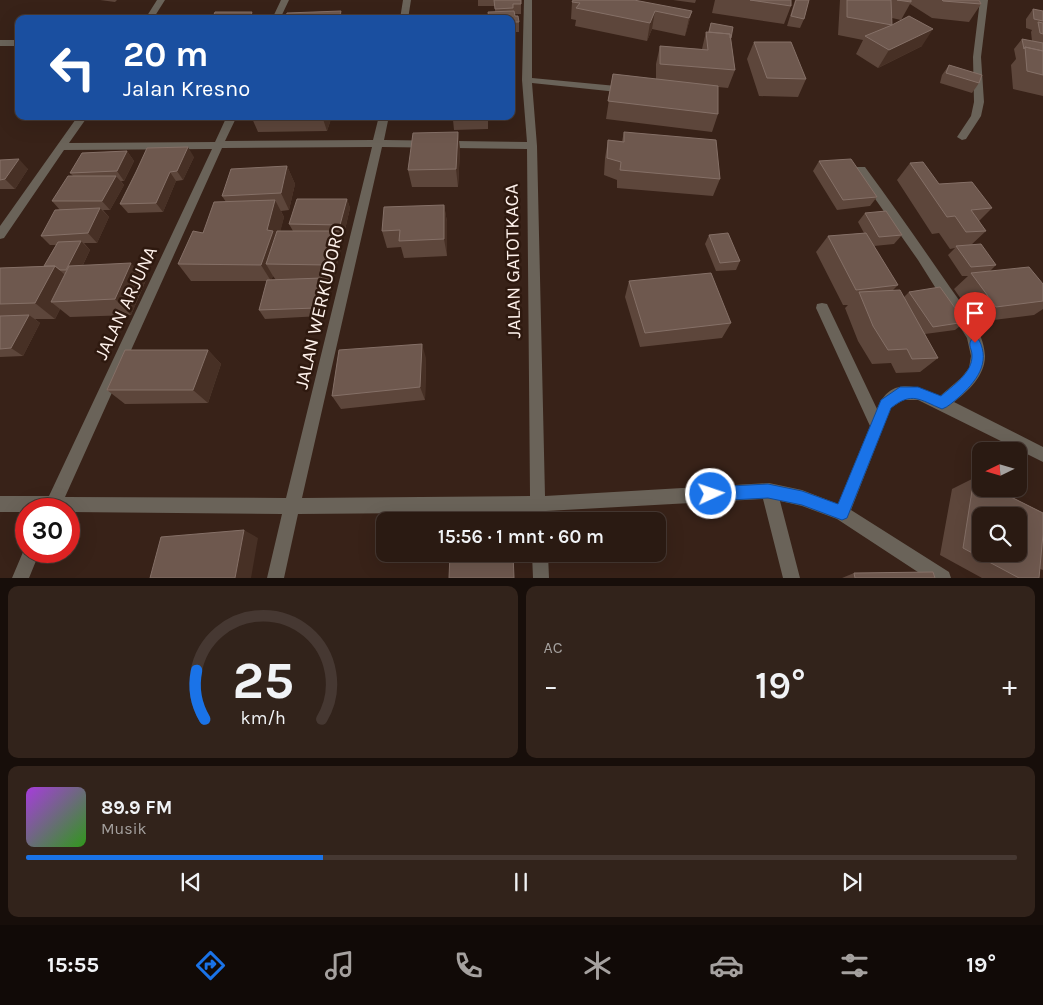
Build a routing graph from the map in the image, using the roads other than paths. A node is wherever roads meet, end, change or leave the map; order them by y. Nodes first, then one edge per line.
1 (161, 0) edge
2 (284, 0) edge
3 (407, 0) edge
4 (528, 0) edge
5 (984, 0) edge
6 (152, 15) edge
7 (278, 15) edge
8 (405, 15) edge
9 (15, 42) edge
10 (0, 43) edge
11 (527, 80) junction
12 (636, 91) edge
13 (80, 120) edge
14 (230, 120) edge
15 (383, 120) edge
16 (962, 137) dead end
17 (379, 143) junction
18 (219, 146) junction
19 (532, 146) junction
20 (62, 147) junction
21 (861, 170) edge
22 (0, 235) edge
23 (822, 308) dead end
24 (942, 403) junction
25 (877, 426) junction
26 (1043, 455) edge
27 (768, 491) junction
28 (56, 498) edge
29 (0, 504) edge
30 (537, 504) junction
31 (15, 505) edge
32 (292, 506) junction
33 (80, 507) edge
34 (537, 512) edge
35 (842, 513) junction
36 (540, 562) edge
37 (27, 563) edge
38 (20, 578) edge
39 (275, 578) edge
40 (541, 578) edge
41 (792, 578) edge
42 (943, 578) edge

1 - 6 street
2 - 7 street
3 - 8 street
4 - 11 street, JALAN GATOTKACA
5 - 16 street
9 - 10 street
11 - 12 street
11 - 19 street, JALAN GATOTKACA
13 - 20 street
14 - 18 street, JALAN ARJUNA
15 - 17 street, JALAN WERKUDORO
17 - 18 street
17 - 19 street
17 - 32 street, JALAN WERKUDORO
18 - 20 street
18 - 28 street, JALAN ARJUNA
19 - 30 street, JALAN GATOTKACA
20 - 22 street
21 - 24 street
23 - 25 street
24 - 25 street
24 - 26 street
25 - 35 street
27 - 30 street
27 - 35 street
27 - 41 street
29 - 31 street
30 - 32 street
30 - 34 street, JALAN GATOTKACA
32 - 33 street
32 - 39 street, JALAN WERKUDORO
35 - 42 street
36 - 40 street
37 - 38 street

